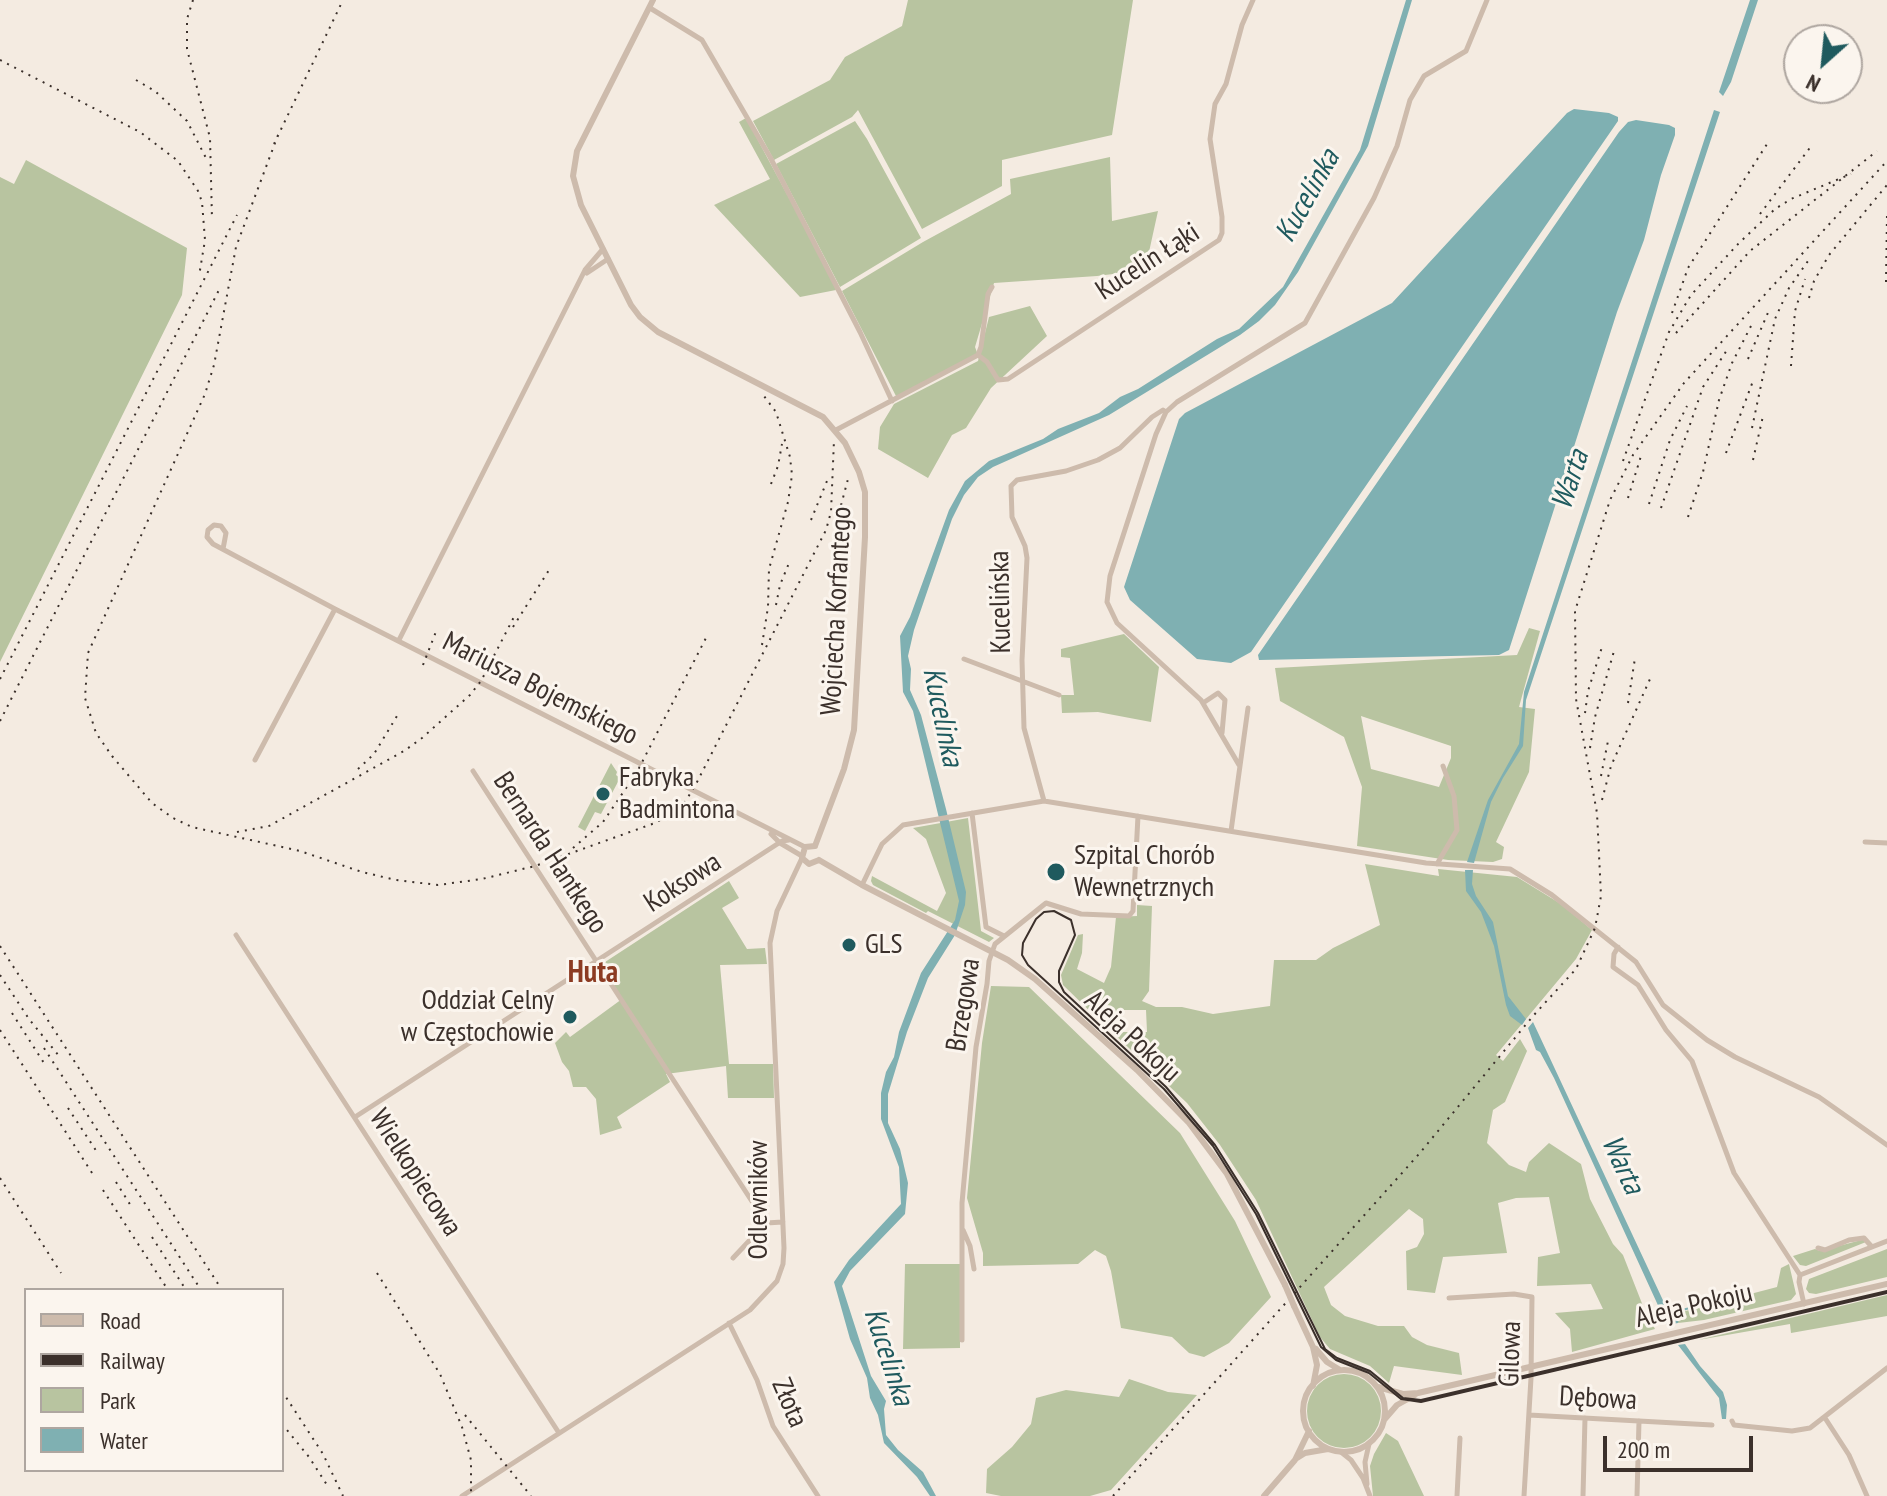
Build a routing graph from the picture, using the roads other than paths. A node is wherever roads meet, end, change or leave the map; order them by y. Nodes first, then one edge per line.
1 (653, 0) edge
2 (1253, 0) edge
3 (1487, 0) edge
4 (650, 8) junction
5 (603, 249) junction
6 (608, 259) junction
7 (581, 280) junction
8 (992, 287) dead end
9 (978, 355) junction
10 (892, 401) junction
11 (1166, 412) junction
12 (836, 430) junction
13 (223, 549) junction
14 (335, 609) junction
15 (399, 640) junction
16 (964, 659) dead end
17 (1023, 681) junction
18 (1059, 695) dead end
19 (1203, 703) junction
20 (1248, 708) dead end
21 (1222, 734) junction
22 (255, 760) dead end
23 (1239, 765) junction
24 (1443, 766) dead end
25 (473, 771) dead end
26 (1044, 801) junction
27 (972, 813) junction
28 (1138, 816) junction
29 (768, 830) junction
30 (1231, 831) junction
31 (790, 841) junction
32 (1865, 842) dead end
33 (780, 843) junction
34 (1887, 843) edge
35 (815, 846) junction
36 (805, 847) junction
37 (802, 857) junction
38 (819, 860) junction
39 (809, 864) junction
40 (1437, 864) junction
41 (789, 882) junction
42 (862, 885) junction
43 (236, 935) dead end
44 (1004, 936) junction
45 (1618, 947) junction
46 (993, 951) junction
47 (596, 963) junction
48 (355, 1117) junction
49 (1887, 1145) edge
50 (783, 1222) junction
51 (766, 1223) junction
52 (962, 1230) junction
53 (1887, 1241) edge
54 (1872, 1247) junction
55 (1818, 1248) dead end
56 (733, 1258) dead end
57 (974, 1269) dead end
58 (1800, 1275) junction
59 (1887, 1284) edge
60 (1449, 1298) dead end
61 (1804, 1304) junction
62 (729, 1323) junction
63 (962, 1340) dead end
64 (1313, 1347) junction
65 (1531, 1367) junction
66 (1887, 1368) edge
67 (1340, 1370) junction
68 (1313, 1386) junction
69 (1378, 1387) junction
70 (1418, 1393) junction
71 (1529, 1415) junction
72 (1585, 1418) junction
73 (1825, 1418) junction
74 (1384, 1421) junction
75 (1639, 1421) junction
76 (1732, 1421) dead end
77 (1712, 1425) dead end
78 (1309, 1431) junction
79 (559, 1433) junction
80 (1460, 1438) dead end
81 (1369, 1444) junction
82 (1328, 1449) junction
83 (1341, 1452) junction
84 (1295, 1460) junction
85 (1367, 1489) junction
86 (462, 1496) edge
87 (818, 1496) edge
88 (1264, 1496) edge
89 (1370, 1496) edge
90 (1457, 1496) edge
91 (1524, 1496) edge
92 (1583, 1496) edge
93 (1637, 1496) edge
94 (1867, 1496) edge

1 - 4 street, Wojciecha Korfantego
2 - 9 street, Kucelin Łąki
3 - 11 street
4 - 5 street, Wojciecha Korfantego
4 - 10 street
5 - 6 street, Wojciecha Korfantego
5 - 7 street
6 - 7 street
6 - 12 street, Wojciecha Korfantego
7 - 15 street
8 - 9 street
9 - 10 street
10 - 12 street
11 - 17 street, Kucelińska
11 - 19 street
12 - 35 street, Wojciecha Korfantego
13 - 13 street
13 - 14 street, Mariusza Bojemskiego
14 - 15 street, Mariusza Bojemskiego
14 - 22 street
15 - 29 street, Mariusza Bojemskiego
16 - 17 street
17 - 18 street
17 - 26 street, Kucelińska
19 - 21 street
19 - 21 street
20 - 23 street
21 - 23 street
23 - 30 street
24 - 40 street
25 - 47 street, Bernarda Hantkego
26 - 27 street
26 - 28 street
27 - 42 street
27 - 44 street
28 - 30 street
28 - 44 street, Brzegowa
29 - 31 street, Mariusza Bojemskiego
29 - 33 street, Mariusza Bojemskiego
30 - 40 street
31 - 33 street, Koksowa
31 - 36 street, Mariusza Bojemskiego
32 - 34 street
33 - 37 street, Mariusza Bojemskiego
33 - 47 street, Koksowa
35 - 36 street
35 - 38 street
36 - 37 street
37 - 39 street
37 - 41 street, Odlewników
38 - 39 street
38 - 42 street, Aleja Pokoju
39 - 41 street, Odlewników
40 - 45 street
41 - 50 street, Odlewników
42 - 46 street, Aleja Pokoju
43 - 48 street, Wielkopiecowa
44 - 46 street, Brzegowa
45 - 49 street
45 - 58 street
46 - 52 street, Brzegowa
46 - 64 street, Aleja Pokoju, bridge
47 - 48 street, Koksowa
47 - 51 street, Bernarda Hantkego
48 - 79 street, Wielkopiecowa
50 - 51 street
50 - 62 street, Odlewników
51 - 56 street
52 - 57 street, Brzegowa
52 - 63 street, Brzegowa
53 - 54 street
54 - 55 street
54 - 58 street
58 - 61 street
59 - 61 street, Aleja Pokoju
60 - 65 street, Gilowa
61 - 65 street, Aleja Pokoju
62 - 79 street, Odlewników
62 - 87 street, Złota
64 - 67 street, Aleja Pokoju
64 - 68 street, Aleja Pokoju
65 - 70 street, Aleja Pokoju
65 - 71 street, Gilowa
66 - 73 street
67 - 68 street
67 - 69 street
68 - 78 street
69 - 70 street, Aleja Pokoju
69 - 74 street
70 - 74 street, Aleja Pokoju
71 - 72 street, Dębowa
71 - 91 street, Gilowa
72 - 75 street, Dębowa
72 - 92 street
73 - 76 street
73 - 94 street
74 - 81 street
75 - 77 street, Dębowa
75 - 93 street
78 - 82 street
78 - 84 street
79 - 86 street, Odlewników
80 - 90 street
81 - 83 street
81 - 85 street
82 - 83 street
82 - 84 street
83 - 85 street
84 - 88 street
85 - 89 street

